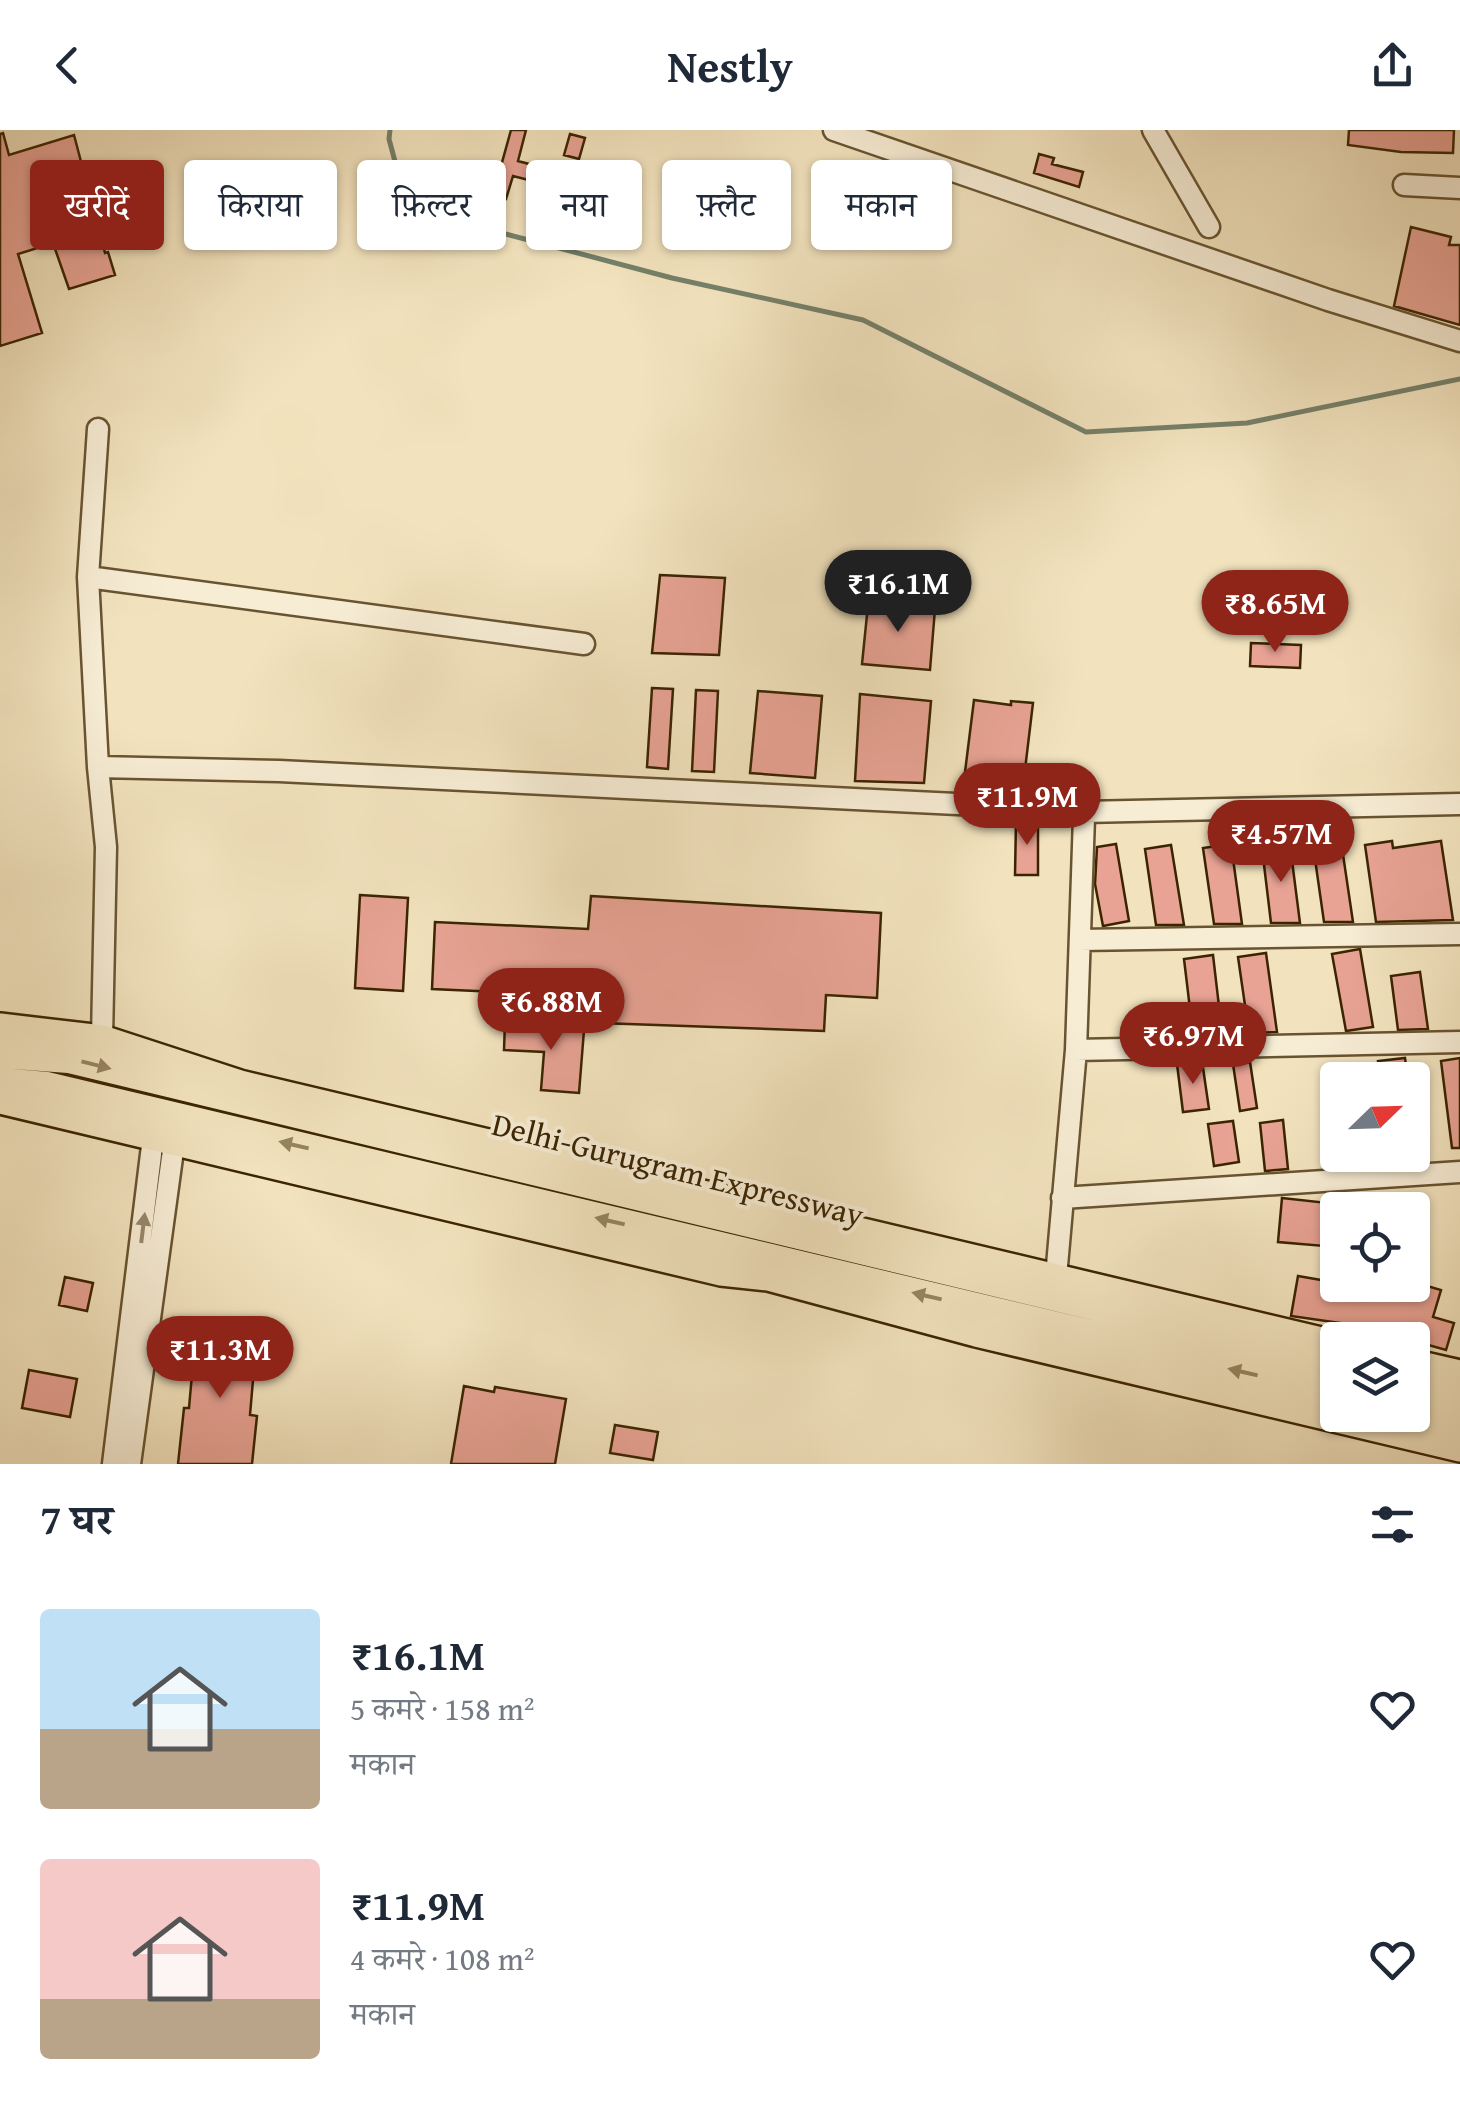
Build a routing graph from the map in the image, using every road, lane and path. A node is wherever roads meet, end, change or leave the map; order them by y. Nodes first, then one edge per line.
1 (834, 130) edge
2 (1154, 130) edge
3 (1404, 185) dead end
4 (1460, 188) edge
5 (1209, 227) dead end
6 (1460, 341) edge
7 (98, 430) dead end
8 (88, 577) junction
9 (584, 644) dead end
10 (98, 767) junction
11 (1460, 804) edge
12 (1082, 812) junction
13 (1460, 934) edge
14 (1080, 940) junction
15 (0, 1026) edge
16 (102, 1038) junction
17 (1460, 1042) edge
18 (1076, 1050) junction
19 (0, 1053) edge
20 (0, 1083) edge
21 (0, 1101) edge
22 (164, 1140) junction
23 (1460, 1172) edge
24 (1062, 1198) junction
25 (1056, 1277) junction
26 (1320, 1340) edge
27 (1320, 1360) edge
28 (1430, 1366) edge
29 (1460, 1373) edge
30 (1430, 1386) edge
31 (1320, 1390) edge
32 (1460, 1394) edge
33 (1430, 1416) edge
34 (1460, 1424) edge
35 (1460, 1449) edge
36 (113, 1464) edge
37 (130, 1464) edge

1 - 6 street
2 - 5 street
3 - 4 street
7 - 8 street
8 - 9 street
8 - 10 street
10 - 12 street
10 - 16 street
11 - 12 street
12 - 14 street
13 - 14 street
14 - 18 street
15 - 16 main road
16 - 25 main road
17 - 18 street
18 - 24 street
19 -> 27 highway, Delhi-Gurugram Expressway
31 -> 20 highway, Delhi-Gurugram Expressway
21 - 22 main road
22 - 35 main road
36 -> 22 street
22 - 37 street
23 - 24 street
24 - 25 street
25 - 26 main road
28 - 29 main road
30 - 32 highway
33 - 34 highway

